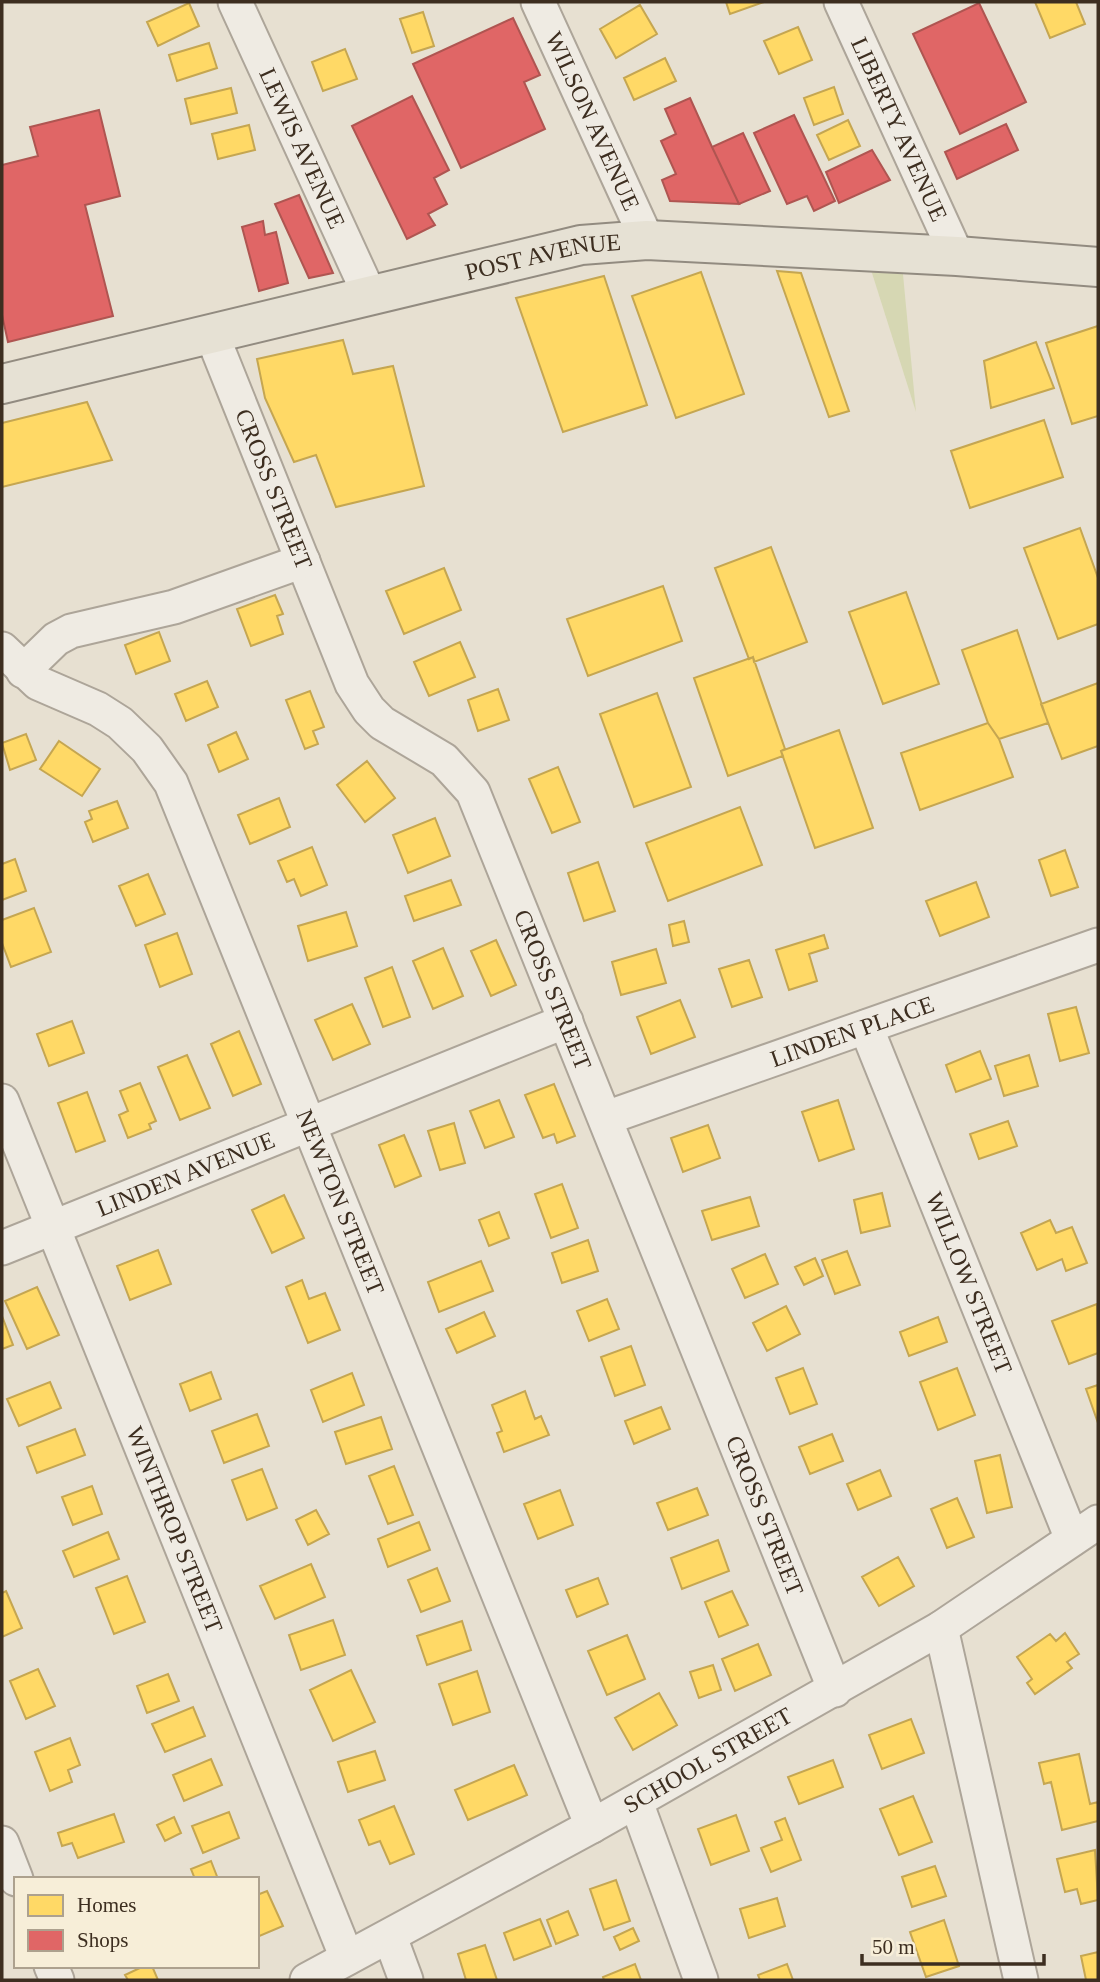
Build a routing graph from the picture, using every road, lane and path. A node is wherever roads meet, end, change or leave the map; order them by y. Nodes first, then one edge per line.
1 (235, 2) edge
2 (538, 2) edge
3 (841, 2) edge
4 (647, 240) junction
5 (957, 256) junction
6 (1098, 267) edge
7 (370, 296) junction
8 (212, 335) junction
9 (2, 384) edge
10 (303, 561) junction
11 (12, 660) edge
12 (1098, 945) edge
13 (566, 1021) junction
14 (866, 1027) junction
15 (2, 1101) edge
16 (606, 1118) junction
17 (309, 1124) junction
18 (53, 1228) junction
19 (2, 1248) edge
20 (1085, 1531) edge
21 (942, 1628) junction
22 (835, 1690) junction
23 (636, 1802) junction
24 (592, 1826) junction
25 (2, 1843) edge
26 (15, 1877) edge
27 (390, 1937) junction
28 (347, 1958) junction
29 (307, 1980) edge
30 (406, 1980) edge
31 (701, 1980) edge
32 (1021, 1980) edge

1 - 7 street, LEWIS AVENUE
2 - 4 street, WILSON AVENUE
3 - 5 street, LIBERTY AVENUE
4 - 5 main road, POST AVENUE
4 - 7 main road, POST AVENUE
5 - 6 main road, POST AVENUE
7 - 8 main road, POST AVENUE
8 - 9 main road, POST AVENUE
8 - 10 street, CROSS STREET
10 - 11 street
10 - 13 street, CROSS STREET
11 - 17 street, NEWTON STREET
12 - 14 street, LINDEN PLACE
13 - 16 street, CROSS STREET
13 - 17 street, LINDEN AVENUE
14 - 16 street, LINDEN PLACE
14 - 20 street, WILLOW STREET
15 - 18 street, WINTHROP STREET
16 - 22 street, CROSS STREET
17 - 18 street, LINDEN AVENUE
17 - 24 street, NEWTON STREET
18 - 19 street, LINDEN AVENUE
18 - 28 street, WINTHROP STREET
20 - 21 street, SCHOOL STREET
21 - 22 street, SCHOOL STREET
21 - 32 street
22 - 23 street, SCHOOL STREET
23 - 24 street, SCHOOL STREET
23 - 31 street
24 - 27 street, SCHOOL STREET
25 - 26 street
27 - 28 street, SCHOOL STREET
27 - 30 street
28 - 29 street, SCHOOL STREET

